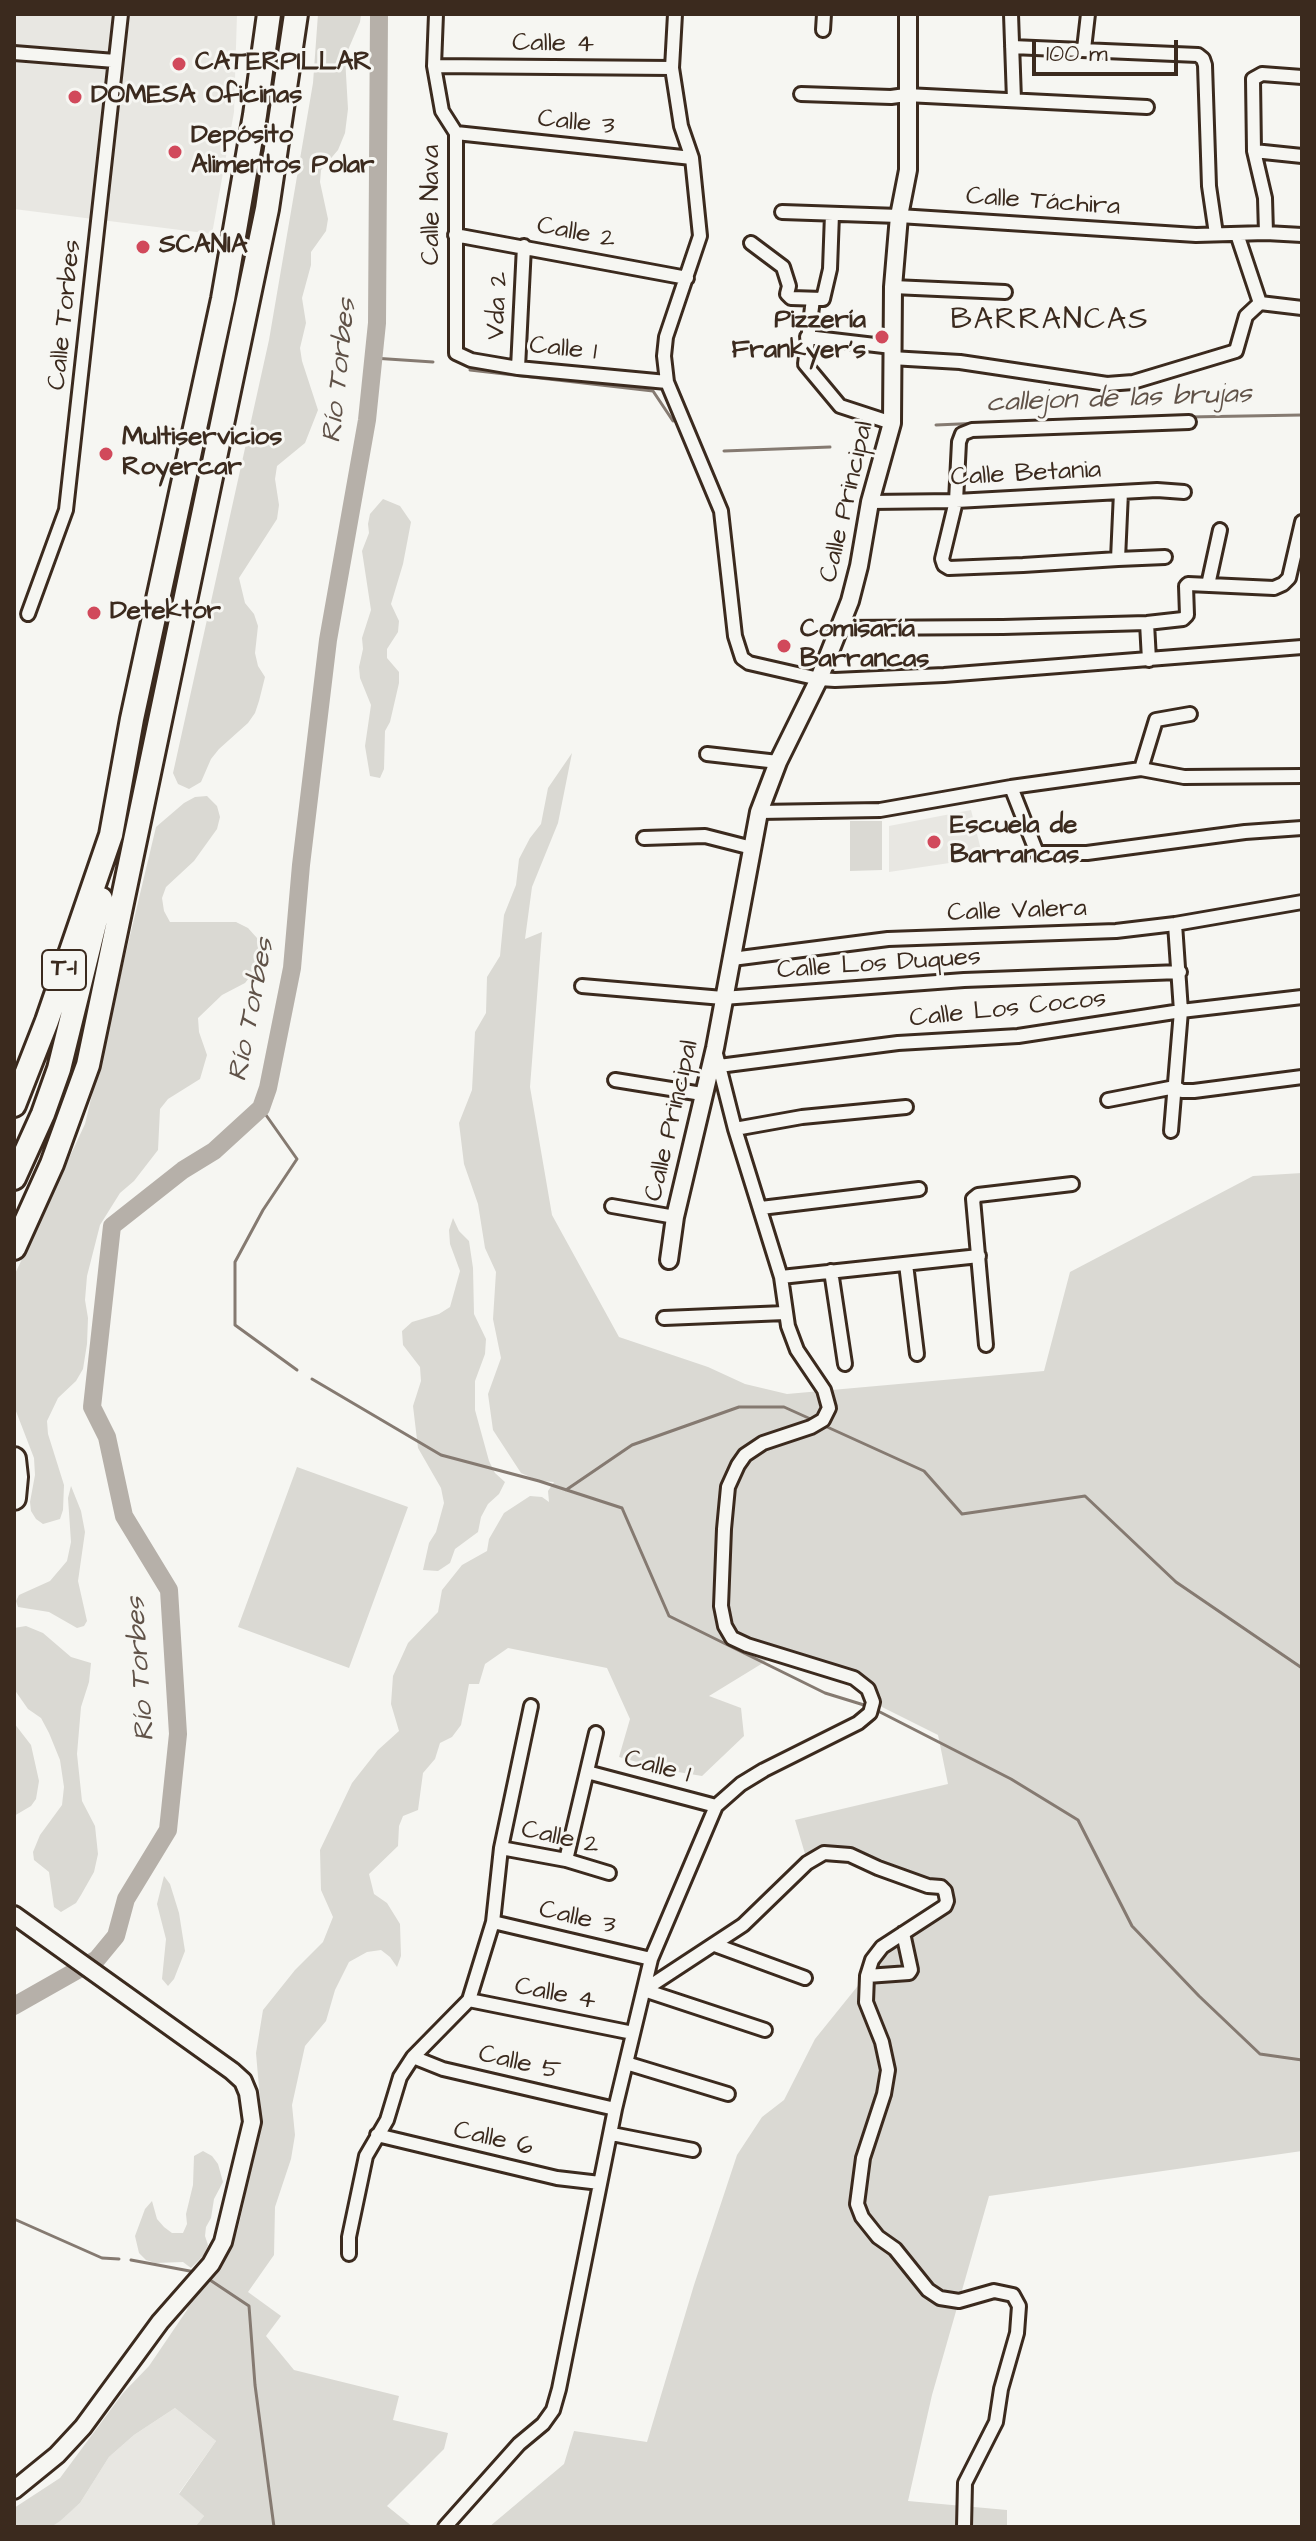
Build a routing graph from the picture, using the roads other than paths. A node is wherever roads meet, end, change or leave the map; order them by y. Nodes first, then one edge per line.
1 (121, 14) edge
2 (254, 14) edge
3 (269, 14) edge
4 (296, 14) edge
5 (436, 14) edge
6 (675, 14) edge
7 (824, 14) edge
8 (908, 14) edge
9 (1005, 14) edge
10 (1011, 14) edge
11 (1088, 14) edge
12 (823, 30) dead end
13 (1012, 47) junction
14 (1084, 49) junction
15 (14, 53) edge
16 (115, 61) junction
17 (434, 66) junction
18 (672, 68) junction
19 (1302, 77) edge
20 (801, 94) dead end
21 (906, 95) junction
22 (1014, 100) junction
23 (1147, 107) dead end
24 (255, 115) junction
25 (456, 133) junction
26 (1254, 151) junction
27 (1302, 156) edge
28 (692, 158) junction
29 (782, 212) dead end
30 (832, 214) junction
31 (899, 216) junction
32 (1266, 233) junction
33 (1216, 234) junction
34 (1237, 234) junction
35 (455, 235) junction
36 (1302, 235) edge
37 (751, 243) dead end
38 (524, 246) junction
39 (687, 278) junction
40 (893, 287) junction
41 (1005, 292) dead end
42 (813, 299) junction
43 (1260, 303) junction
44 (1302, 308) edge
45 (807, 337) junction
46 (892, 352) junction
47 (456, 353) joint
48 (518, 368) junction
49 (667, 382) junction
50 (1189, 422) dead end
51 (892, 423) junction
52 (1121, 492) junction
53 (1184, 492) dead end
54 (956, 501) junction
55 (870, 502) junction
56 (1302, 522) edge
57 (1220, 530) dead end
58 (1165, 557) dead end
59 (1118, 559) junction
60 (1208, 585) junction
61 (28, 614) dead end
62 (1147, 623) junction
63 (839, 628) junction
64 (1302, 647) edge
65 (1149, 660) junction
66 (819, 679) junction
67 (1190, 714) dead end
68 (707, 754) dead end
69 (778, 762) junction
70 (1141, 769) junction
71 (1302, 776) edge
72 (1011, 787) junction
73 (759, 812) junction
74 (1302, 828) edge
75 (111, 835) junction
76 (644, 838) dead end
77 (752, 848) junction
78 (1302, 902) edge
79 (1175, 924) junction
80 (732, 959) junction
81 (1180, 972) junction
82 (582, 986) dead end
83 (1302, 997) edge
84 (723, 998) junction
85 (1181, 1011) junction
86 (715, 1048) junction
87 (719, 1066) junction
88 (1302, 1077) edge
89 (615, 1080) dead end
90 (1175, 1087) junction
91 (702, 1094) junction
92 (1108, 1100) dead end
93 (14, 1105) edge
94 (906, 1107) dead end
95 (735, 1129) junction
96 (1171, 1131) dead end
97 (14, 1178) edge
98 (1072, 1184) dead end
99 (919, 1189) dead end
100 (612, 1206) dead end
101 (761, 1208) junction
102 (675, 1217) junction
103 (14, 1248) edge
104 (979, 1256) junction
105 (669, 1260) dead end
106 (906, 1264) junction
107 (831, 1271) junction
108 (781, 1277) junction
109 (785, 1313) junction
110 (664, 1318) dead end
111 (986, 1345) dead end
112 (917, 1354) dead end
113 (845, 1364) dead end
114 (14, 1459) edge
115 (14, 1498) edge
116 (531, 1706) dead end
117 (596, 1733) dead end
118 (587, 1772) junction
119 (716, 1806) junction
120 (501, 1848) junction
121 (566, 1860) junction
122 (609, 1873) dead end
123 (14, 1915) edge
124 (493, 1922) junction
125 (903, 1933) junction
126 (715, 1945) junction
127 (651, 1959) junction
128 (867, 1976) junction
129 (805, 1978) dead end
130 (644, 1990) junction
131 (469, 2000) junction
132 (765, 2030) dead end
133 (633, 2033) junction
134 (413, 2057) junction
135 (626, 2063) junction
136 (728, 2094) dead end
137 (615, 2109) junction
138 (612, 2134) junction
139 (377, 2135) junction
140 (693, 2150) dead end
141 (600, 2183) junction
142 (349, 2254) dead end
143 (14, 2490) edge
144 (445, 2527) edge
145 (964, 2527) edge

1 - 16 street, Calle Torbes
2 - 24 highway
3 - 24 highway, T-1
4 - 103 highway, T-1
5 - 17 street, Calle Nava
6 - 18 street
7 - 12 street
8 - 21 street, Calle Principal
9 - 10 street
10 - 13 street
11 - 14 street
13 - 14 street
13 - 22 street
14 - 33 street
15 - 16 street
16 - 61 street, Calle Torbes
17 - 18 street, Calle 4
17 - 25 street, Calle Nava
18 - 28 street
19 - 26 street
20 - 21 street
21 - 22 street
21 - 31 street, Calle Principal
22 - 23 street
24 - 75 highway, T-1
25 - 28 street, Calle 3
25 - 35 street, Calle Nava
26 - 27 street
26 - 32 street
28 - 39 street
29 - 30 street, Calle Táchira
30 - 31 street, Calle Táchira
30 - 42 street
31 - 33 street, Calle Táchira
31 - 40 street, Calle Principal
32 - 34 street, Calle Táchira
32 - 36 street, Calle Táchira
33 - 34 street, Calle Táchira
34 - 43 street
35 - 38 street, Calle 2
35 - 47 street, Calle Nava
37 - 42 street
38 - 39 street, Calle 2
38 - 48 street, Vda 2
39 - 49 street
40 - 41 street
40 - 46 street, Calle Principal
42 - 45 street
43 - 44 street
43 - 46 street
45 - 46 street
45 - 51 street
46 - 51 street, Calle Principal
47 - 48 street, Calle 1
48 - 49 street, Calle 1
49 - 66 street
50 - 54 street
51 - 55 street, Calle Principal
52 - 53 street, Calle Betania
52 - 54 street, Calle Betania
52 - 59 street
54 - 55 street, Calle Betania
54 - 59 street
55 - 63 street, Calle Principal
56 - 60 street
57 - 60 street
58 - 59 street
60 - 62 street
62 - 63 street
62 - 65 street
63 - 66 street, Calle Principal
64 - 65 street
65 - 66 street
66 - 69 street, Calle Principal
67 - 70 street
68 - 69 street
69 - 73 street, Calle Principal
70 - 71 street
70 - 72 street
72 - 73 street
72 - 74 street
73 - 77 street, Calle Principal
75 - 93 highway, T-1
75 - 97 highway
76 - 77 street
77 - 80 street, Calle Principal
78 - 79 street, Calle Valera
79 - 80 street, Calle Valera
79 - 81 street
80 - 84 street, Calle Principal
81 - 84 street, Calle Los Duques
81 - 85 street
82 - 84 street, Calle Los Duques
83 - 85 street, Calle Los Cocos
84 - 86 street, Calle Principal
85 - 87 street, Calle Los Cocos
85 - 90 street
86 - 87 street
86 - 91 street, Calle Principal
87 - 95 street
88 - 90 street
89 - 91 street
90 - 92 street
90 - 96 street
91 - 102 street, Calle Principal
94 - 95 street
95 - 101 street
98 - 104 street
99 - 101 street
100 - 102 street
101 - 108 street
102 - 105 street, Calle Principal
104 - 106 street
104 - 111 street
106 - 107 street
106 - 112 street
107 - 108 street
107 - 113 street
108 - 109 street
109 - 110 street
109 - 119 street
114 - 115 highway
116 - 120 street
117 - 118 street
118 - 119 street, Calle 1
118 - 121 street
119 - 127 street
120 - 121 street, Calle 2
120 - 124 street
121 - 122 street, Calle 2
123 - 143 street
124 - 127 street, Calle 3
124 - 131 street
125 - 126 street
125 - 128 street
125 - 128 street
126 - 129 street
126 - 130 street
127 - 130 street
128 - 145 street
130 - 132 street
130 - 133 street
131 - 133 street, Calle 4
131 - 134 street
133 - 135 street
134 - 137 street, Calle 5
134 - 139 street
135 - 136 street
135 - 137 street
137 - 138 street
138 - 140 street
138 - 141 street
139 - 141 street, Calle 6
139 - 142 street
141 - 144 street

